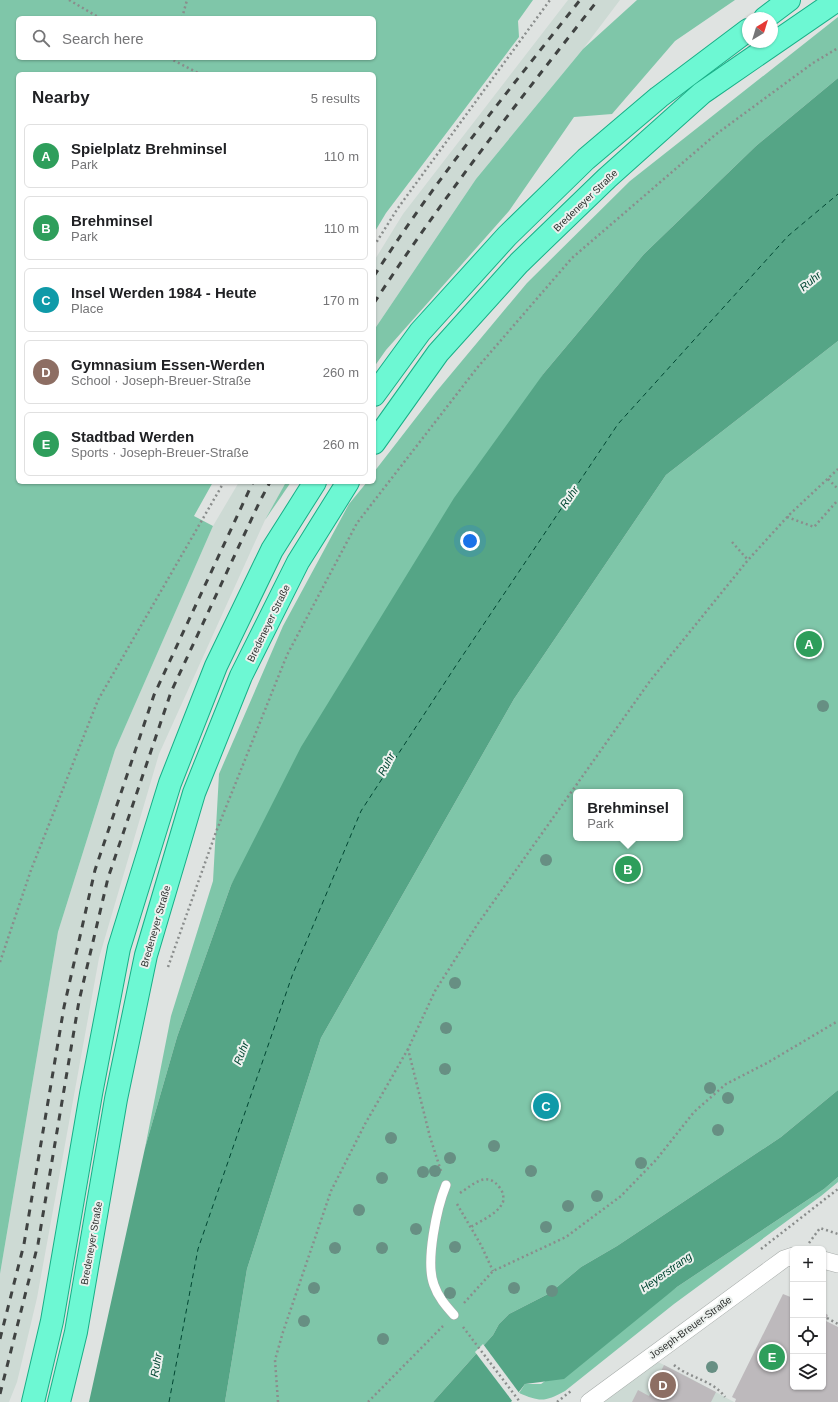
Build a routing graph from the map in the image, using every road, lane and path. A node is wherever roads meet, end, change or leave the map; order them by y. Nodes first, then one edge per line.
1 (69, 0) edge
2 (187, 0) edge
3 (550, 0) edge
4 (788, 0) edge
5 (837, 0) edge
6 (773, 12) edge
7 (97, 16) edge
8 (183, 16) edge
9 (742, 35) edge
10 (838, 48) edge
11 (173, 60) edge
12 (196, 72) edge
13 (376, 243) edge
14 (376, 392) edge
15 (376, 439) edge
16 (838, 470) edge
17 (828, 479) junction
18 (223, 484) edge
19 (314, 484) edge
20 (347, 484) edge
21 (838, 489) edge
22 (838, 500) edge
23 (787, 518) junction
24 (732, 542) dead end
25 (748, 560) junction
26 (573, 789) edge
27 (573, 789) edge
28 (0, 962) edge
29 (167, 972) dead end
30 (838, 1021) edge
31 (408, 1049) junction
32 (446, 1185) joint
33 (838, 1189) edge
34 (471, 1227) junction
35 (838, 1234) edge
36 (779, 1235) dead end
37 (807, 1246) edge
38 (790, 1257) edge
39 (826, 1261) edge
40 (838, 1264) edge
41 (492, 1271) junction
42 (454, 1315) junction
43 (827, 1318) dead end
44 (838, 1324) edge
45 (466, 1331) dead end
46 (659, 1351) junction
47 (725, 1397) dead end
48 (33, 1402) edge
49 (59, 1402) edge
50 (278, 1402) edge
51 (368, 1402) edge
52 (520, 1402) edge
53 (589, 1402) edge

1 - 7 path
2 - 8 path
3 - 13 path
4 - 6 main road
5 - 15 main road, Bredeneyer Straße
9 - 14 main road
10 - 29 path
11 - 12 path
16 - 17 path
17 - 21 path
17 - 23 path
18 - 28 path
19 - 48 main road
20 - 49 main road, Bredeneyer Straße
22 - 23 path
23 - 25 path
24 - 25 path
25 - 27 path
26 - 31 path
30 - 41 path
31 - 32 path
31 - 50 path
32 - 42 lane
33 - 36 path
34 - 34 path
34 - 41 path
35 - 37 path
38 - 46 street, Joseph-Breuer-Straße
39 - 40 street
41 - 42 path
42 - 51 path
43 - 44 path
45 - 52 path
46 - 47 path
46 - 53 street, Joseph-Breuer-Straße

